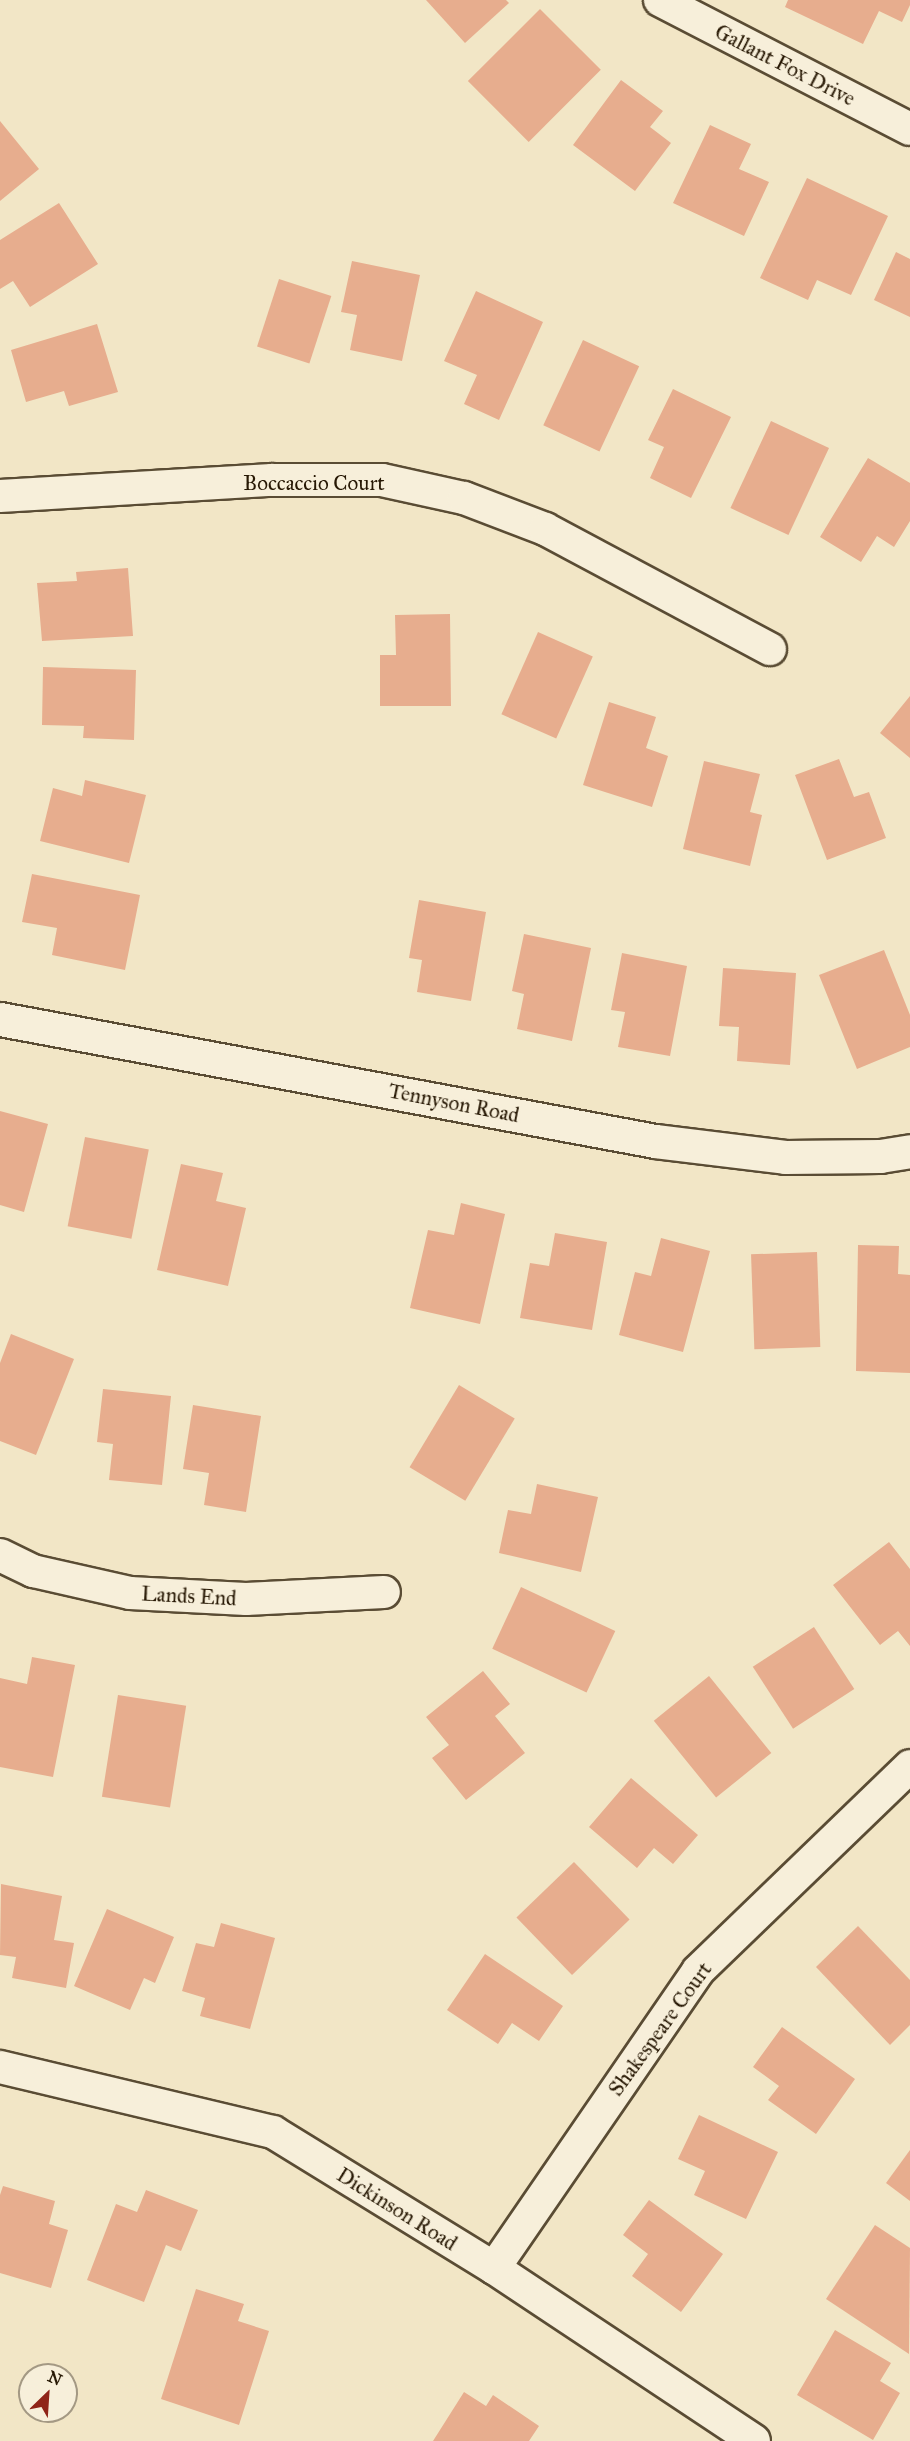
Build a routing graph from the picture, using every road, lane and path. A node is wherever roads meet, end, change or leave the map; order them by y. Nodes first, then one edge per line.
1 (660, 0) edge
2 (910, 129) edge
3 (0, 496) edge
4 (770, 649) dead end
5 (0, 1019) edge
6 (910, 1151) edge
7 (0, 1556) edge
8 (384, 1592) dead end
9 (910, 1766) edge
10 (0, 2067) edge
11 (494, 2268) junction
12 (754, 2441) edge

1 - 2 street, Gallant Fox Drive
3 - 4 street, Boccaccio Court
5 - 6 street, Tennyson Road
7 - 8 street, Lands End
9 - 11 street, Shakespeare Court
10 - 11 street, Dickinson Road
11 - 12 street, Dickinson Road

